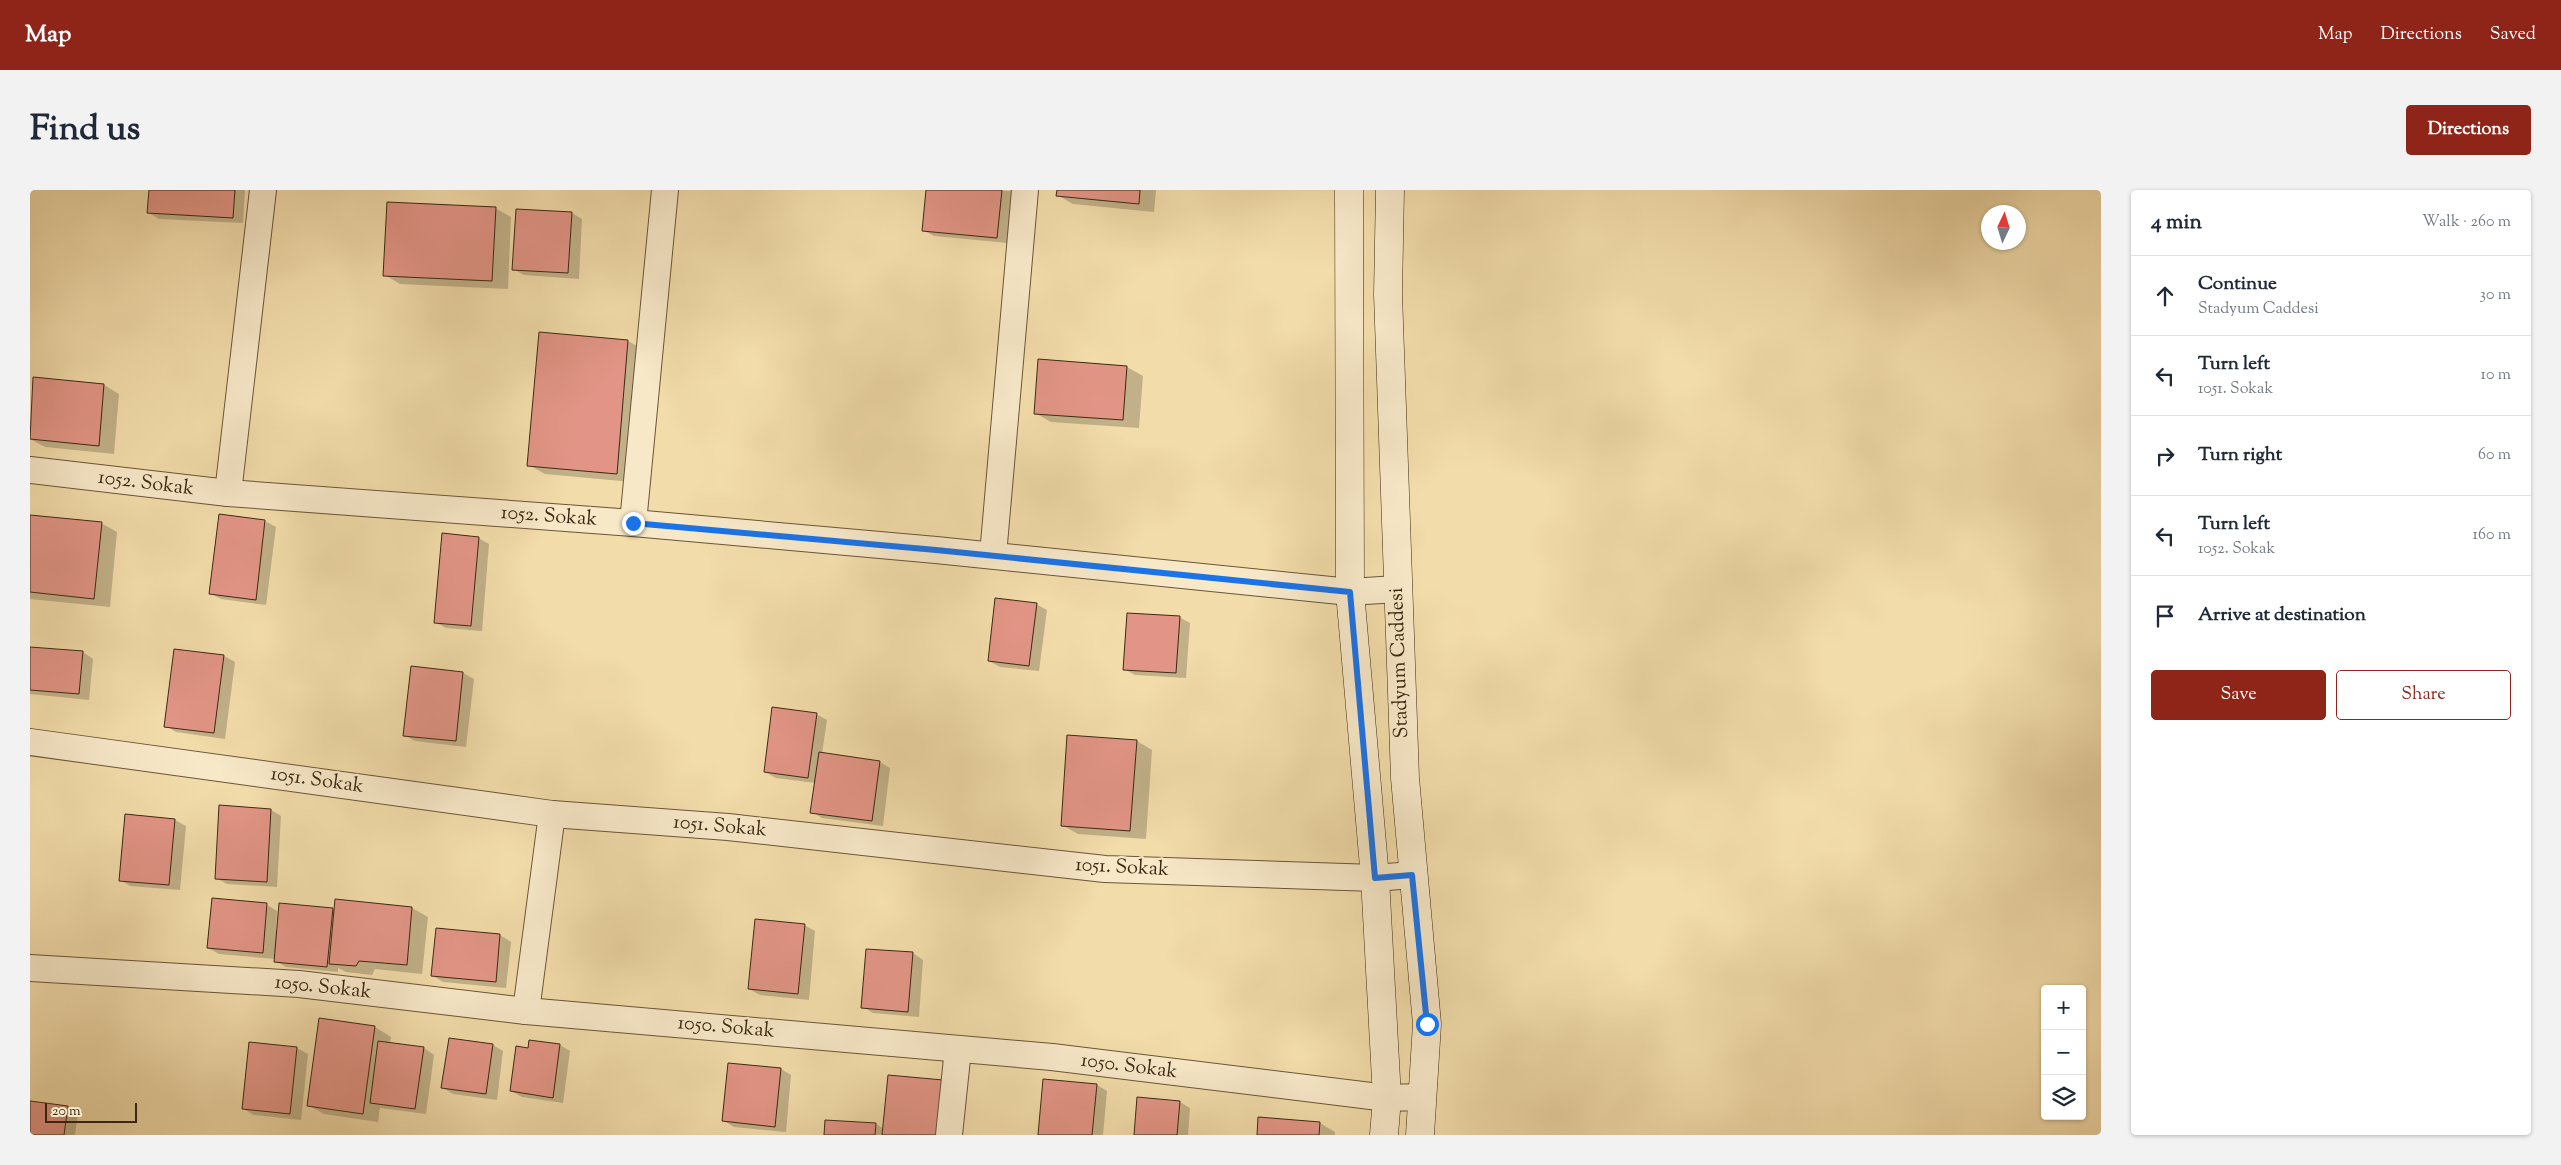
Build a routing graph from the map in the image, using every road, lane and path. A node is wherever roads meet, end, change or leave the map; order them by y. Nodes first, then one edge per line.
1 (263, 190) edge
2 (665, 190) edge
3 (1025, 190) edge
4 (1349, 190) edge
5 (1390, 190) edge
6 (30, 470) edge
7 (228, 493) junction
8 (633, 523) junction
9 (992, 555) junction
10 (1397, 589) junction
11 (1350, 592) junction
12 (30, 742) edge
13 (552, 814) junction
14 (1412, 875) junction
15 (1375, 878) junction
16 (30, 968) edge
17 (526, 1011) junction
18 (958, 1049) junction
19 (1421, 1097) junction
20 (1386, 1098) junction
21 (949, 1135) edge
22 (1384, 1135) edge
23 (1420, 1135) edge

1 - 7 street
2 - 8 street
3 - 9 street
4 - 11 street
5 - 10 street, Stadyum Caddesi
6 - 7 street, 1052. Sokak
7 - 8 street, 1052. Sokak
8 - 9 street, 1052. Sokak
9 - 11 street, 1052. Sokak
10 - 11 street, 1052. Sokak
10 - 14 street, Stadyum Caddesi
11 - 15 street
12 - 13 street, 1051. Sokak
13 - 15 street, 1051. Sokak
13 - 17 street
14 - 15 street, 1051. Sokak
14 - 19 street, Stadyum Caddesi
15 - 20 street
16 - 17 street, 1050. Sokak
17 - 18 street, 1050. Sokak
18 - 20 street, 1050. Sokak
18 - 21 street
19 - 20 street, 1050. Sokak
19 - 23 street, Stadyum Caddesi
20 - 22 street

